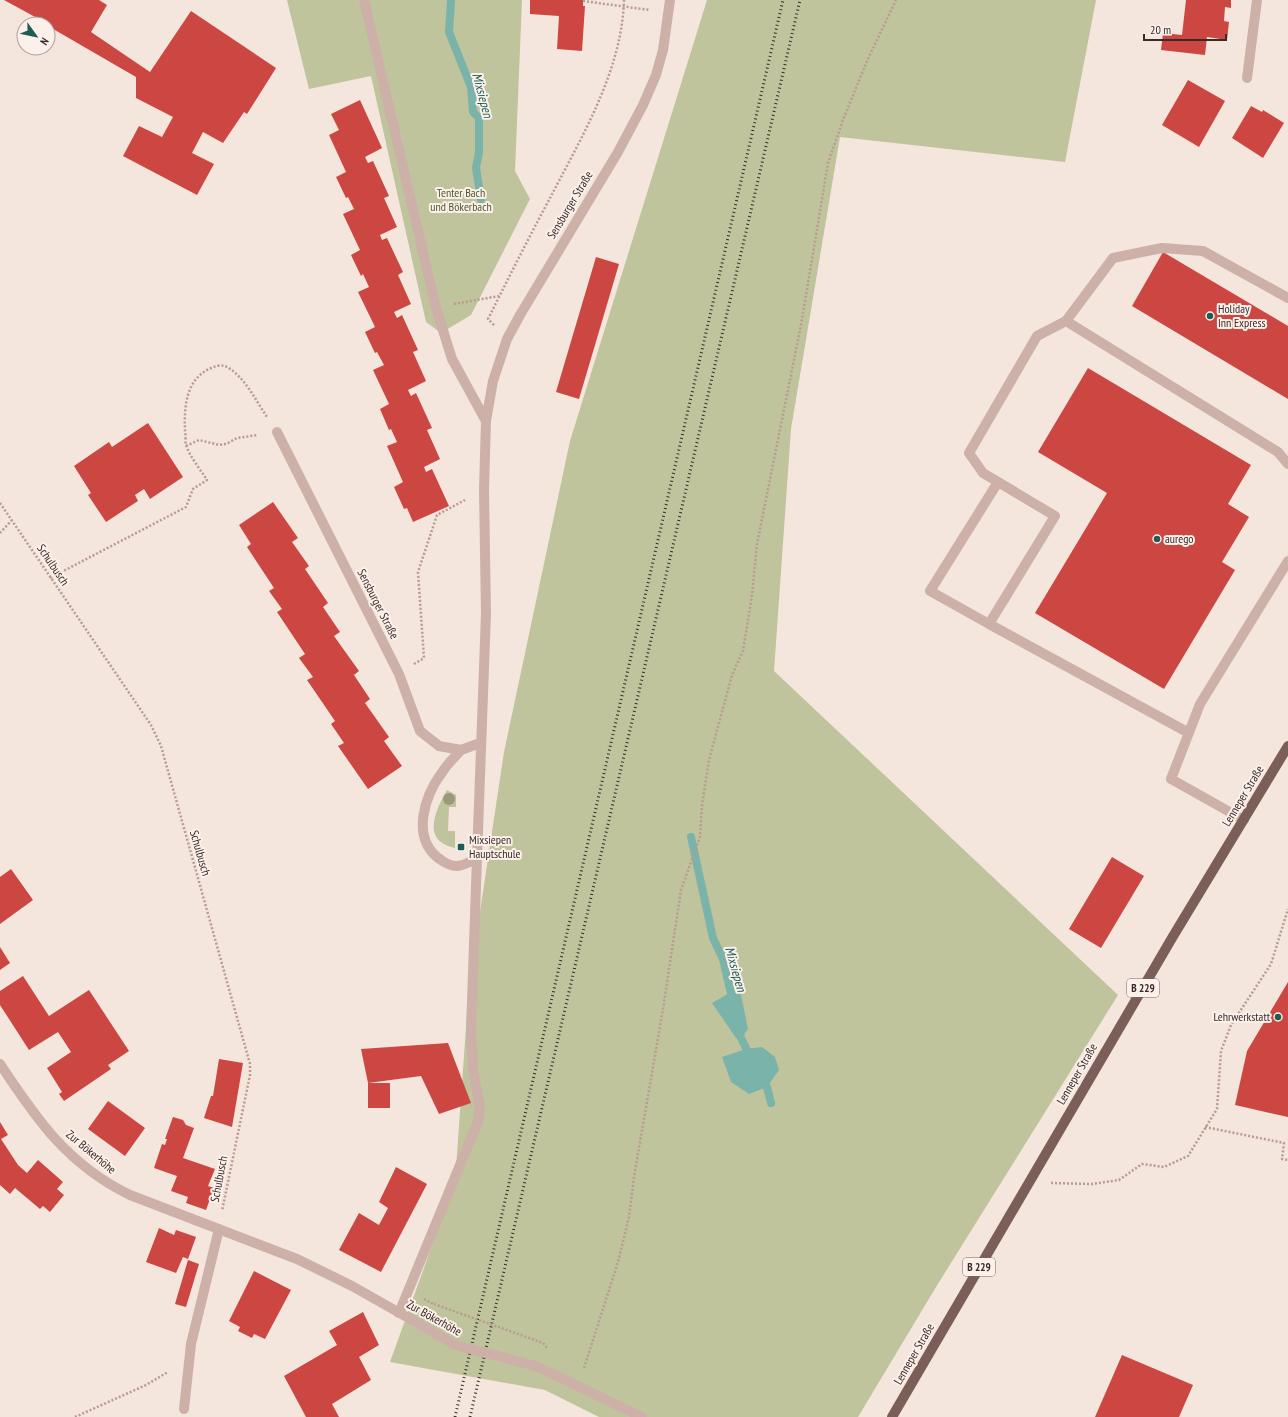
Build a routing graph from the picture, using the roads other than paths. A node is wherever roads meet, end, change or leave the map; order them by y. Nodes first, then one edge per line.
1 (364, 0) edge
2 (670, 0) edge
3 (1257, 0) edge
4 (1247, 78) dead end
5 (1288, 298) edge
6 (1066, 320) junction
7 (486, 421) junction
8 (277, 432) road end
9 (1288, 464) edge
10 (998, 482) junction
11 (1288, 561) edge
12 (989, 624) junction
13 (1189, 733) junction
14 (480, 743) junction
15 (1288, 746) edge
16 (461, 750) junction
17 (1244, 820) junction
18 (477, 858) junction
19 (0, 1064) edge
20 (219, 1229) junction
21 (399, 1313) junction
22 (184, 1409) dead end
23 (642, 1417) edge
24 (892, 1417) edge

1 - 7 street
2 - 7 street, Sensburger Straße
3 - 4 street
5 - 6 street
6 - 9 street
6 - 10 street
7 - 14 street, Sensburger Straße
8 - 16 street, Sensburger Straße
10 - 12 street
10 - 12 street
11 - 13 street
12 - 13 street
13 - 17 street
14 - 16 street
14 - 18 street, Sensburger Straße
15 - 17 main road, Lenneper Straße / B 229
16 - 18 street
17 - 24 main road, Lenneper Straße / B 229
18 - 21 street, Sensburger Straße
19 - 20 street, Zur Bökerhöhe
20 - 21 street, Zur Bökerhöhe
20 - 22 street
21 - 23 street, Zur Bökerhöhe, bridge

